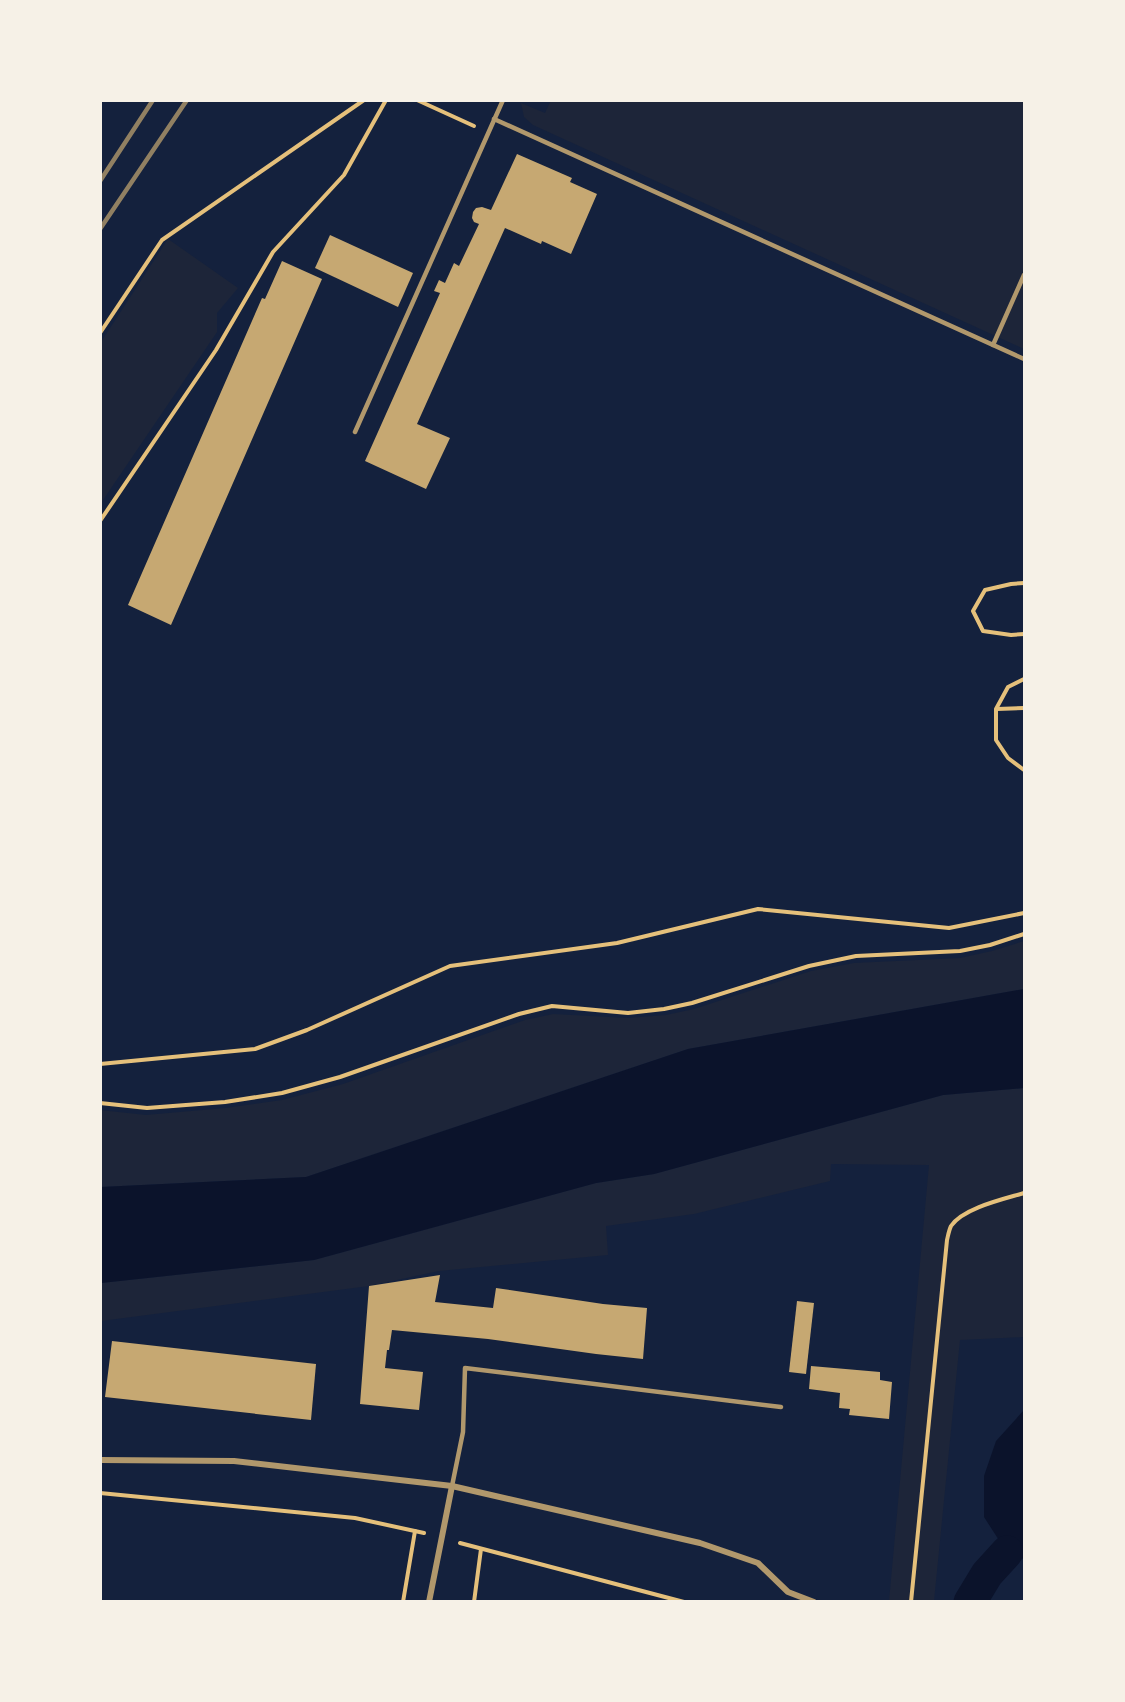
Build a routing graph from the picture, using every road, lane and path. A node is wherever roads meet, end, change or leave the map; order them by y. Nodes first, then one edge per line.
1 (364, 100) edge
2 (386, 100) edge
3 (417, 100) edge
4 (503, 100) edge
5 (494, 119) junction
6 (489, 133) junction
7 (1024, 275) edge
8 (100, 333) edge
9 (993, 345) junction
10 (1024, 359) edge
11 (355, 432) dead end
12 (100, 521) edge
13 (1024, 583) edge
14 (1024, 634) edge
15 (1024, 679) edge
16 (1024, 708) edge
17 (996, 709) junction
18 (1024, 770) edge
19 (1024, 913) edge
20 (1024, 933) edge
21 (100, 1064) edge
22 (100, 1103) edge
23 (1024, 1193) edge
24 (782, 1407) dead end
25 (100, 1460) edge
26 (452, 1486) junction
27 (100, 1493) edge
28 (415, 1531) junction
29 (441, 1539) junction
30 (481, 1549) junction
31 (403, 1602) edge
32 (429, 1602) edge
33 (474, 1602) edge
34 (684, 1602) edge
35 (814, 1602) edge
36 (911, 1602) edge

1 - 8 path
2 - 12 path
3 - 6 path
4 - 5 lane
5 - 6 lane
5 - 9 lane
6 - 11 lane
7 - 9 lane
9 - 10 lane
13 - 14 path
15 - 17 path
16 - 17 path
17 - 18 path
19 - 21 path
20 - 22 path
23 - 36 path
24 - 26 lane
25 - 26 street
26 - 29 street
26 - 35 street
27 - 28 path
28 - 29 path
28 - 31 path
29 - 30 path
29 - 32 street
30 - 33 path
30 - 34 path

